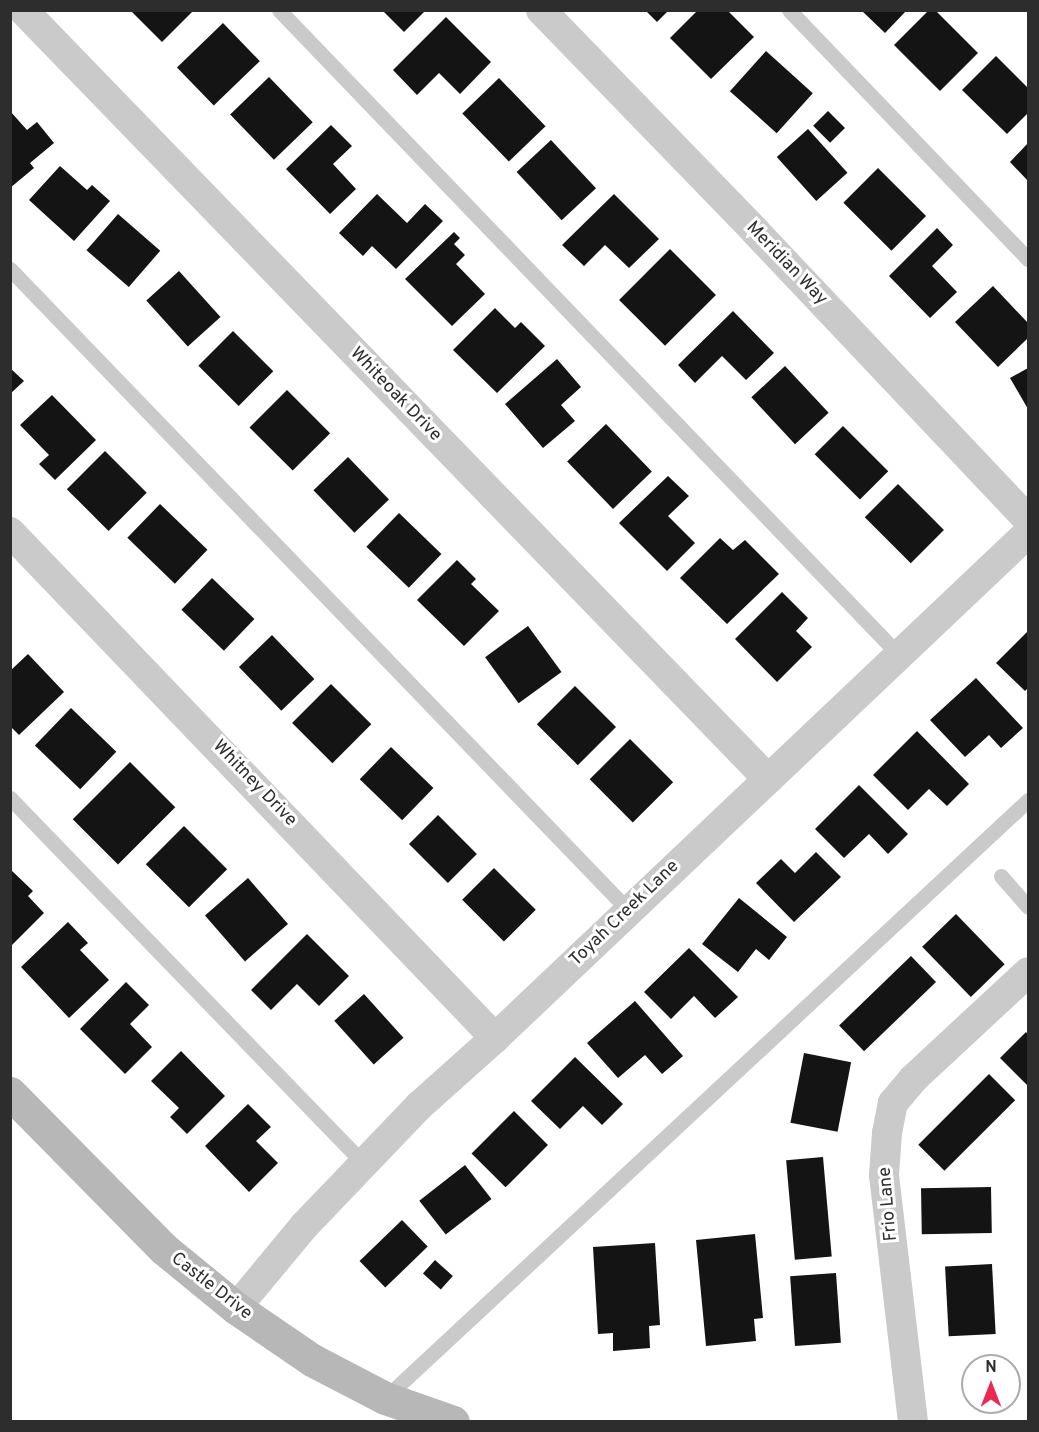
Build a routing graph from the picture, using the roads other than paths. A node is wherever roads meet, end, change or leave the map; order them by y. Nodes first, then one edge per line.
1 (23, 10) edge
2 (279, 10) edge
3 (541, 10) edge
4 (789, 10) edge
5 (1029, 259) edge
6 (10, 269) edge
7 (1029, 520) edge
8 (10, 532) edge
9 (1029, 533) edge
10 (899, 655) junction
11 (768, 779) junction
12 (10, 798) edge
13 (1029, 800) edge
14 (1001, 876) dead end
15 (1029, 906) edge
16 (629, 910) junction
17 (1029, 972) edge
18 (495, 1038) junction
19 (10, 1093) edge
20 (364, 1164) junction
21 (236, 1308) junction
22 (385, 1398) junction
23 (446, 1421) edge
24 (913, 1422) edge

1 - 11 street, Whiteoak Drive
2 - 10 lane
3 - 7 street, Meridian Way
4 - 5 lane
6 - 16 lane
8 - 18 street, Whitney Drive
9 - 10 street, Toyah Creek Lane
10 - 11 street, Toyah Creek Lane
11 - 16 street, Toyah Creek Lane
12 - 20 lane
13 - 22 lane
14 - 15 lane
16 - 18 street, Toyah Creek Lane
17 - 24 street, Frio Lane
18 - 20 street, Toyah Creek Lane
19 - 21 main road, Castle Drive
20 - 21 street, Toyah Creek Lane
21 - 22 main road, Castle Drive
22 - 23 main road, Castle Drive

